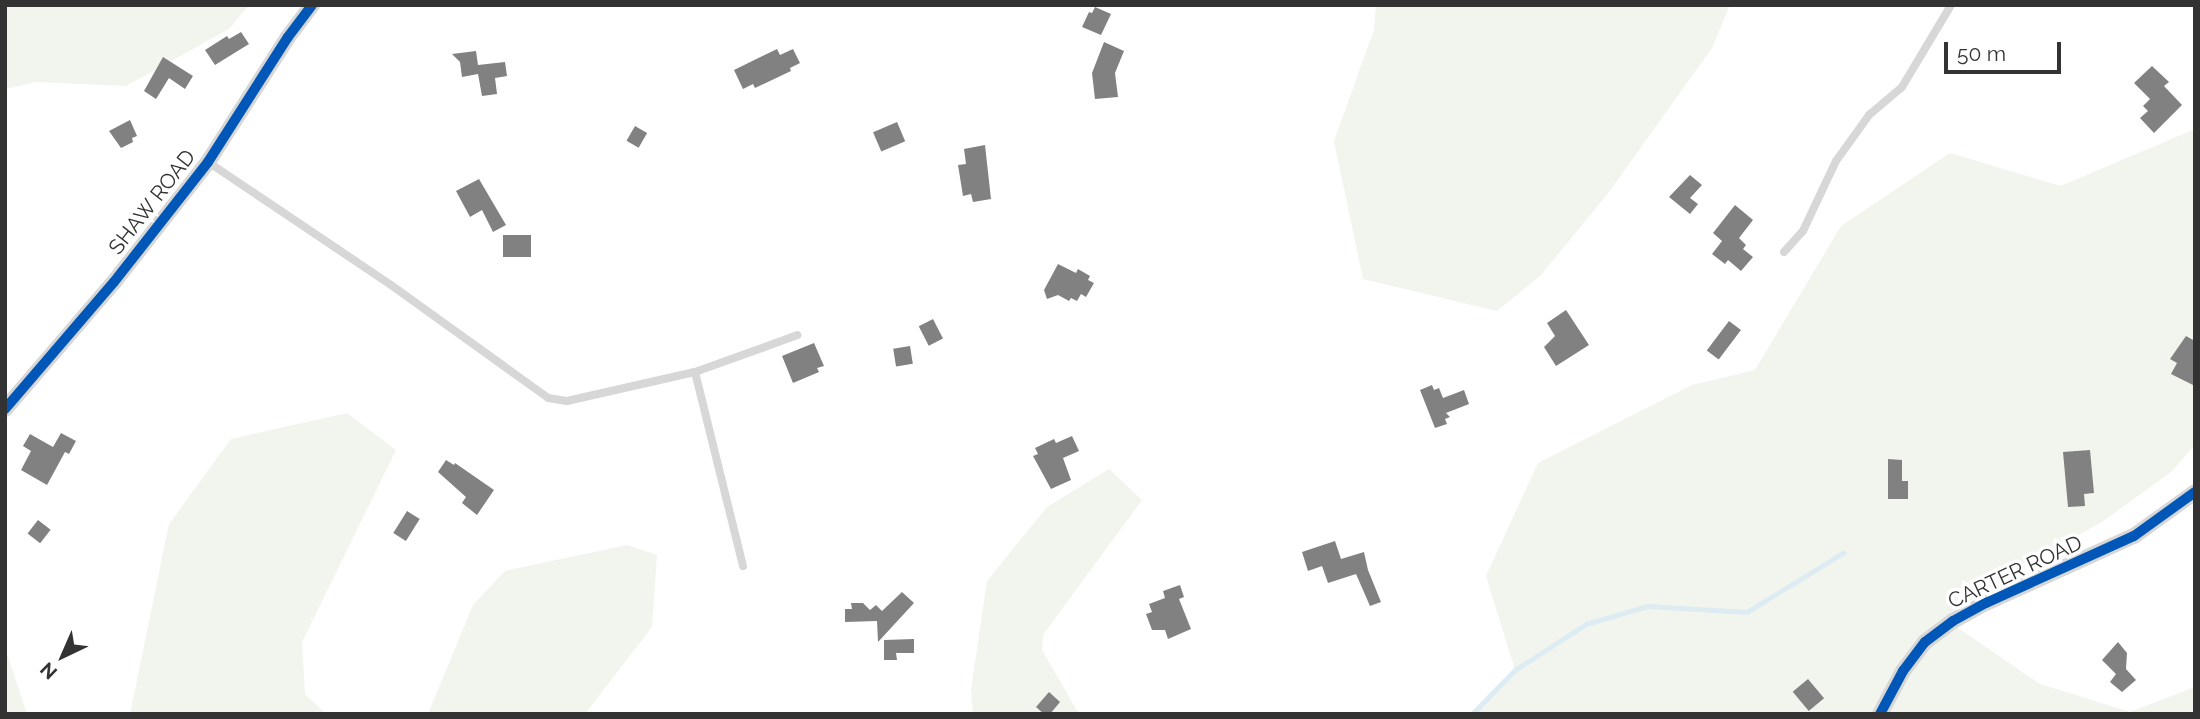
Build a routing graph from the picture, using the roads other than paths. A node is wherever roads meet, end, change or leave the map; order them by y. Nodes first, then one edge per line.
1 (312, 5) edge
2 (1951, 5) edge
3 (208, 162) junction
4 (1784, 252) dead end
5 (798, 335) dead end
6 (695, 372) junction
7 (5, 409) edge
8 (2195, 492) edge
9 (743, 566) dead end
10 (1880, 714) edge

1 - 3 street, SHAW ROAD
2 - 4 lane
3 - 6 lane
3 - 7 street, SHAW ROAD
5 - 6 lane
6 - 9 lane
8 - 10 street, CARTER ROAD

